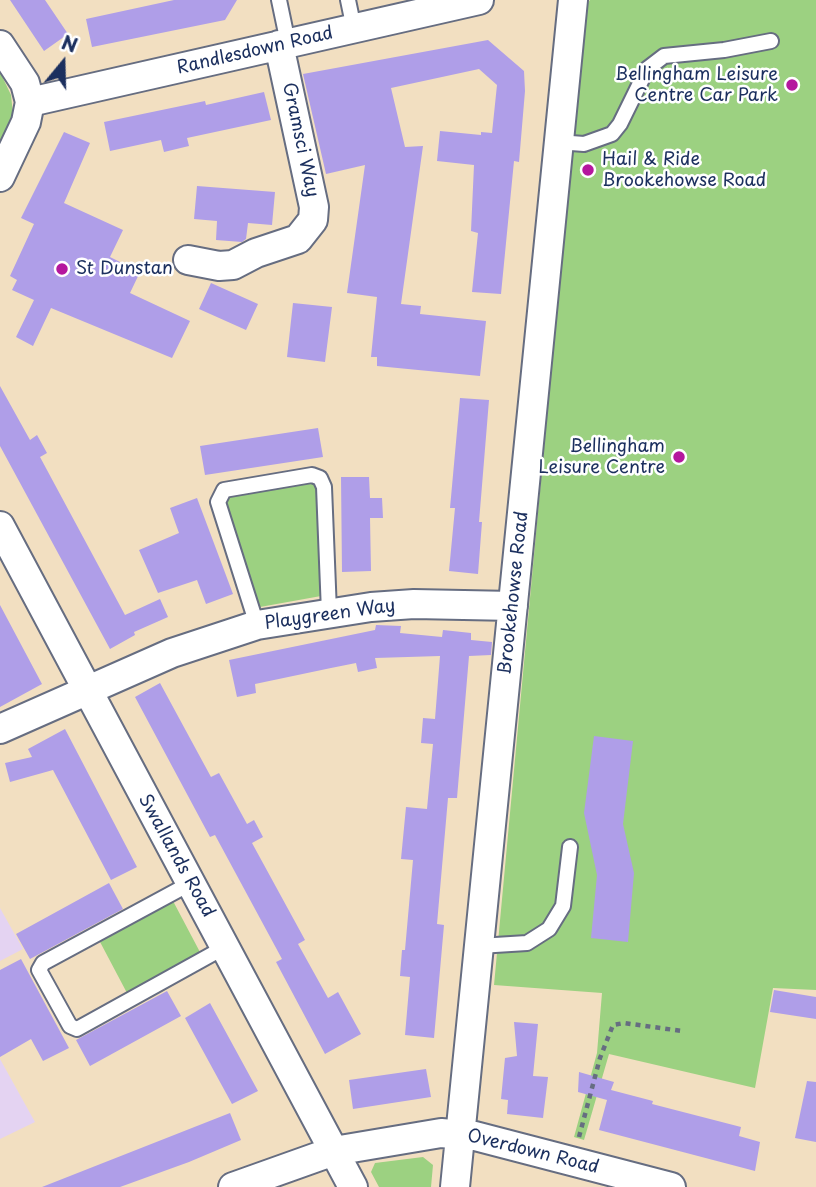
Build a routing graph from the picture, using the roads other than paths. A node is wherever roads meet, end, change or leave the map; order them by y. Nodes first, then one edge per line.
1 (279, 0) edge
2 (348, 0) edge
3 (479, 0) edge
4 (573, 0) edge
5 (354, 29) junction
6 (771, 41) dead end
7 (284, 44) junction
8 (0, 45) edge
9 (30, 102) junction
10 (558, 142) junction
11 (0, 177) edge
12 (188, 260) dead end
13 (0, 526) edge
14 (513, 606) junction
15 (329, 612) junction
16 (257, 625) junction
17 (89, 692) junction
18 (0, 729) edge
19 (570, 847) dead end
20 (191, 883) junction
21 (480, 946) junction
22 (225, 947) junction
23 (461, 1133) junction
24 (334, 1151) junction
25 (233, 1187) edge
26 (353, 1187) edge
27 (455, 1187) edge
28 (671, 1187) edge

1 - 7 lane
2 - 5 lane
3 - 5 street, Randlesdown Road
4 - 10 street, Brookehowse Road
5 - 7 street, Randlesdown Road
6 - 10 lane
7 - 9 street, Randlesdown Road
7 - 12 street, Gramsci Way
8 - 9 street
9 - 11 street
10 - 14 street, Brookehowse Road
13 - 17 street, Swallands Road
14 - 15 street, Playgreen Way
14 - 21 street, Brookehowse Road
15 - 16 street, Playgreen Way
15 - 16 lane
16 - 17 street, Playgreen Way
17 - 18 street, Playgreen Way
17 - 20 street, Swallands Road
19 - 21 lane
20 - 22 street, Swallands Road
20 - 22 lane
21 - 23 street, Brookehowse Road
22 - 24 street, Swallands Road
23 - 24 street, Overdown Road
23 - 27 street, Brookehowse Road
23 - 28 street, Overdown Road
24 - 25 street, Overdown Road
24 - 26 street, Swallands Road

